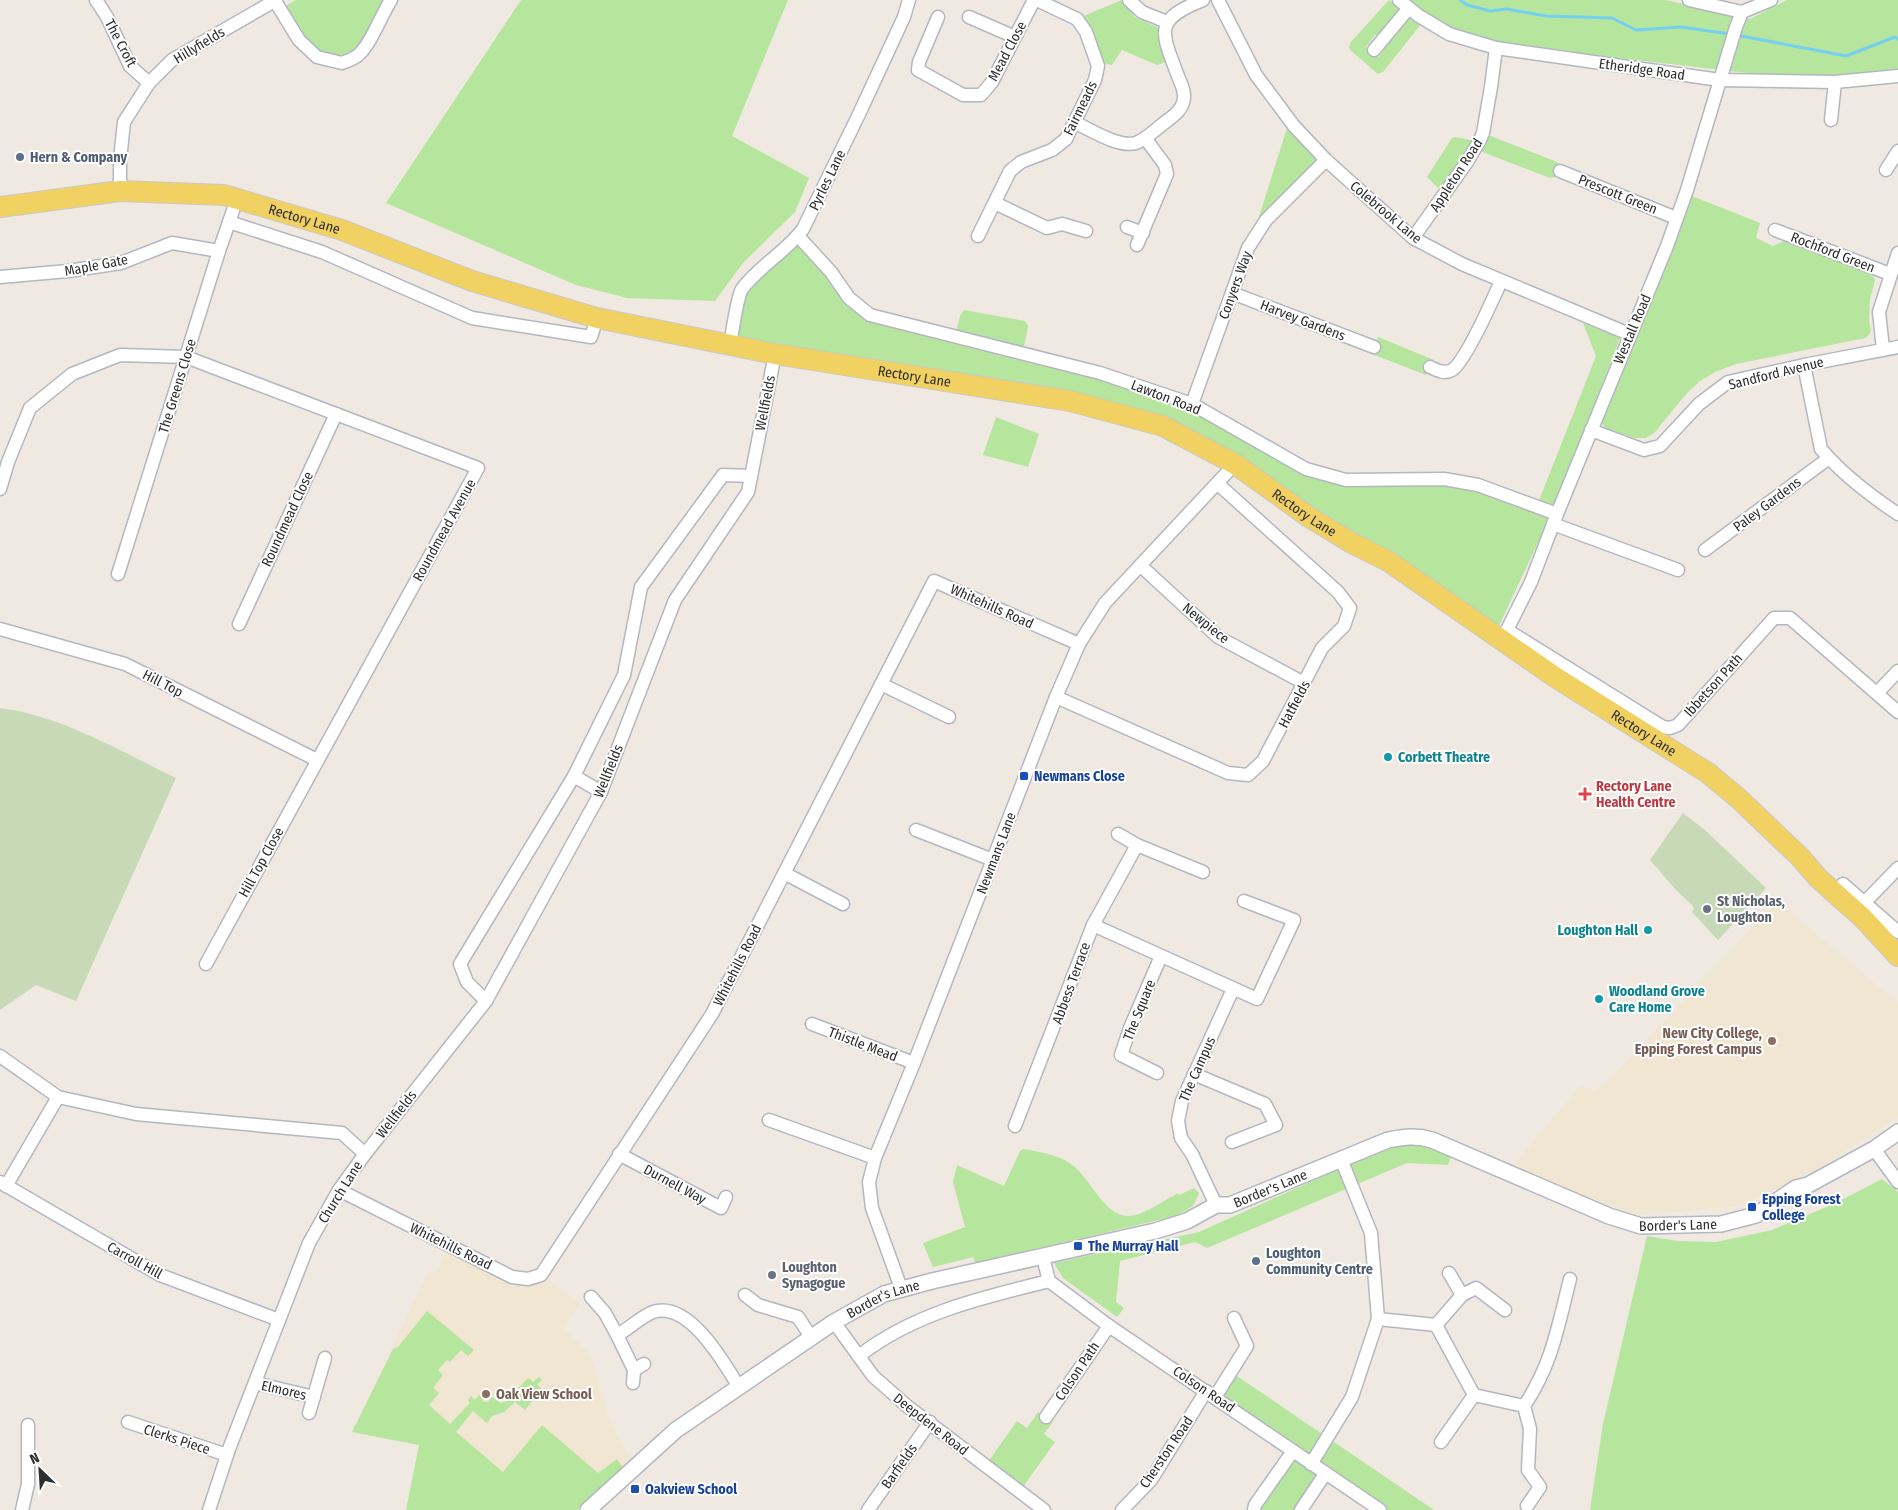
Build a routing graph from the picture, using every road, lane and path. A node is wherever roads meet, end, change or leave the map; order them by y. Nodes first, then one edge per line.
1 (96, 0) edge
2 (276, 0) edge
3 (391, 0) edge
4 (909, 0) edge
5 (1035, 0) edge
6 (1129, 0) edge
7 (1203, 0) edge
8 (1218, 0) edge
9 (1689, 0) edge
10 (1771, 0) edge
11 (1404, 4) edge
12 (1742, 12) junction
13 (938, 17) dead end
14 (969, 17) dead end
15 (1167, 22) junction
16 (1015, 37) junction
17 (1496, 48) junction
18 (1374, 50) dead end
19 (1898, 76) edge
20 (1720, 80) junction
21 (1834, 82) junction
22 (149, 83) junction
23 (1831, 120) dead end
24 (1076, 123) junction
25 (1145, 138) junction
26 (1898, 151) edge
27 (1326, 160) junction
28 (1886, 170) dead end
29 (1560, 171) dead end
30 (120, 191) junction
31 (238, 199) junction
32 (995, 203) junction
33 (0, 207) edge
34 (1676, 218) junction
35 (229, 222) junction
36 (1127, 227) dead end
37 (1775, 230) dead end
38 (1086, 231) dead end
39 (798, 236) junction
40 (978, 236) dead end
41 (1414, 238) junction
42 (219, 251) junction
43 (1898, 253) edge
44 (1890, 274) junction
45 (0, 277) edge
46 (1501, 281) junction
47 (1232, 292) junction
48 (597, 318) junction
49 (1629, 334) junction
50 (730, 345) junction
51 (1374, 347) dead end
52 (1898, 347) edge
53 (1884, 349) junction
54 (775, 354) junction
55 (186, 357) junction
56 (1804, 365) junction
57 (1430, 367) dead end
58 (1192, 404) junction
59 (336, 414) junction
60 (1591, 430) junction
61 (1829, 458) junction
62 (1235, 464) junction
63 (751, 476) junction
64 (1218, 484) junction
65 (0, 489) edge
66 (1898, 514) edge
67 (1555, 519) junction
68 (1705, 550) dead end
69 (1141, 566) junction
70 (1678, 570) dead end
71 (118, 574) dead end
72 (239, 624) dead end
73 (0, 629) edge
74 (1504, 635) junction
75 (1079, 644) junction
76 (1898, 670) edge
77 (1304, 683) junction
78 (881, 684) junction
79 (1877, 693) junction
80 (1056, 698) junction
81 (1898, 712) edge
82 (949, 717) dead end
83 (317, 760) junction
84 (574, 776) junction
85 (601, 792) junction
86 (916, 830) dead end
87 (1118, 834) dead end
88 (1137, 845) junction
89 (993, 860) junction
90 (1898, 868) edge
91 (1203, 872) dead end
92 (784, 873) junction
93 (1843, 884) dead end
94 (1244, 900) dead end
95 (1864, 903) junction
96 (843, 904) dead end
97 (1093, 926) junction
98 (1898, 932) edge
99 (1161, 956) junction
100 (1898, 956) edge
101 (206, 964) dead end
102 (1233, 989) junction
103 (486, 1002) junction
104 (812, 1024) dead end
105 (0, 1056) edge
106 (914, 1063) junction
107 (1157, 1073) dead end
108 (1194, 1074) junction
109 (58, 1097) junction
110 (769, 1120) dead end
111 (1015, 1126) dead end
112 (1898, 1132) edge
113 (1232, 1142) dead end
114 (1874, 1149) junction
115 (365, 1154) junction
116 (619, 1154) junction
117 (875, 1158) junction
118 (1341, 1159) junction
119 (1898, 1182) edge
120 (3, 1184) edge
121 (339, 1190) junction
122 (726, 1197) dead end
123 (1216, 1205) junction
124 (1043, 1257) junction
125 (1449, 1273) dead end
126 (1570, 1279) dead end
127 (1049, 1281) junction
128 (901, 1288) junction
129 (745, 1294) dead end
130 (1462, 1295) junction
131 (591, 1297) dead end
132 (1505, 1310) dead end
133 (1234, 1318) dead end
134 (1378, 1319) junction
135 (279, 1320) junction
136 (834, 1322) junction
137 (1436, 1325) junction
138 (1109, 1326) junction
139 (616, 1335) junction
140 (811, 1337) junction
141 (858, 1356) junction
142 (325, 1358) dead end
143 (637, 1372) dead end
144 (254, 1383) junction
145 (740, 1387) junction
146 (1211, 1394) junction
147 (1474, 1395) junction
148 (314, 1397) junction
149 (1524, 1406) junction
150 (309, 1413) dead end
151 (1046, 1417) dead end
152 (128, 1422) dead end
153 (930, 1422) junction
154 (28, 1425) dead end
155 (1441, 1442) dead end
156 (1293, 1451) junction
157 (227, 1455) junction
158 (1311, 1464) junction
159 (1325, 1474) junction
160 (1527, 1506) dead end
161 (22, 1510) edge
162 (209, 1510) edge
163 (588, 1510) edge
164 (868, 1510) edge
165 (1044, 1510) edge
166 (1122, 1510) edge
167 (1254, 1510) edge
168 (1301, 1510) edge
169 (1380, 1510) edge

1 - 22 street, The Croft
2 - 3 street
2 - 22 street, Hillyfields
4 - 39 street, Pyrles Lane
5 - 16 street, Mead Close
5 - 24 street, Fairmeads
6 - 15 street
7 - 15 street
8 - 27 street, Colebrook Lane
9 - 12 street
10 - 12 street
11 - 17 street, Etheridge Road
11 - 18 street
12 - 20 street, Westall Road
13 - 16 street, Mead Close
14 - 16 street
15 - 25 street
17 - 20 street, Etheridge Road
17 - 41 street, Appleton Road
19 - 21 street, Etheridge Road
20 - 21 street, Etheridge Road
20 - 34 street, Westall Road
21 - 23 street
22 - 30 street, Hillyfields
24 - 25 street
24 - 32 street, Fairmeads
25 - 36 street
26 - 28 street
27 - 41 street, Colebrook Lane
27 - 47 street, Conyers Way
29 - 34 street, Prescott Green
30 - 31 main road, Rectory Lane
30 - 33 main road, Rectory Lane
31 - 35 street, The Greens Close
31 - 48 main road, Rectory Lane
32 - 38 street
32 - 40 street, Fairmeads
34 - 49 street, Westall Road
35 - 42 street, The Greens Close
35 - 48 street, Rectory Lane
37 - 44 street, Rochford Green
39 - 50 street, Pyrles Lane
39 - 58 street, Lawton Road
41 - 46 street, Colebrook Lane
42 - 45 street, Maple Gate
42 - 55 street, The Greens Close
43 - 44 street
44 - 53 street
46 - 49 street, Colebrook Lane
46 - 57 street
47 - 51 street, Harvey Gardens
47 - 58 street, Conyers Way
48 - 50 main road, Rectory Lane
49 - 60 street, Westall Road
50 - 54 main road, Rectory Lane
52 - 53 street, Sandford Avenue
53 - 56 street, Sandford Avenue
54 - 62 main road, Rectory Lane
54 - 63 street, Wellfields
55 - 59 street, Roundmead Avenue
55 - 65 street, Roundmead Avenue
55 - 71 street, The Greens Close
56 - 60 street, Sandford Avenue
56 - 61 street
58 - 67 street, Lawton Road
59 - 72 street, Roundmead Close
59 - 83 street, Roundmead Avenue
60 - 67 street, Westall Road
61 - 66 street
61 - 68 street, Paley Gardens
62 - 64 street, Newmans Lane
62 - 74 main road, Rectory Lane
63 - 84 street
63 - 85 street, Wellfields
64 - 69 street, Newmans Lane
64 - 77 street, Hatfields
67 - 70 street
67 - 74 street, Westall Road
69 - 75 street, Newmans Lane
69 - 77 street, Newpiece
73 - 83 street, Hill Top
74 - 79 street, Ibbetson Path
74 - 100 main road, Rectory Lane
75 - 78 street, Whitehills Road
75 - 80 street, Newmans Lane
76 - 79 street
77 - 80 street, Hatfields
78 - 82 street
78 - 92 street, Whitehills Road
79 - 81 street, Ibbetson Path
80 - 89 street, Newmans Lane
83 - 101 street, Hill Top Close
84 - 85 street
84 - 103 street
85 - 103 street, Wellfields
86 - 89 street
87 - 88 street
88 - 91 street
88 - 97 street, Abbess Terrace
89 - 106 street, Newmans Lane
90 - 95 street
92 - 96 street
92 - 116 street, Whitehills Road
93 - 95 street
94 - 102 street
95 - 98 street
97 - 99 street
97 - 111 street, Abbess Terrace
99 - 102 street
99 - 107 street, The Square
102 - 108 street, The Campus
103 - 115 street, Wellfields
104 - 106 street, Thistle Mead
105 - 109 street, Church Lane
106 - 117 street, Newmans Lane
108 - 113 street
108 - 123 street, The Campus
109 - 115 street, Church Lane
109 - 120 street
110 - 117 street
112 - 114 street, Border's Lane
114 - 118 street, Border's Lane
114 - 119 street
115 - 121 street, Church Lane
116 - 121 street, Whitehills Road
116 - 122 street, Durnell Way
117 - 128 street, Newmans Lane
118 - 123 street, Border's Lane
118 - 134 street
120 - 135 street, Carroll Hill
121 - 135 street, Church Lane
123 - 124 street, Border's Lane
124 - 127 street
124 - 128 street, Border's Lane
125 - 130 street
126 - 149 street
127 - 138 street, Colson Road
127 - 141 street
128 - 136 street, Border's Lane
129 - 140 street
130 - 132 street
130 - 137 street
131 - 139 street
133 - 146 street, Cherston Road
134 - 137 street
134 - 158 street
135 - 144 street, Church Lane
136 - 140 street, Border's Lane
136 - 141 street, Deepdene Road
137 - 147 street
138 - 146 street, Colson Road
138 - 151 street, Colson Path
139 - 143 street
139 - 145 street
140 - 145 street, Border's Lane
141 - 153 street, Deepdene Road
142 - 148 street, Elmores
144 - 148 street, Elmores
144 - 157 street, Church Lane
145 - 163 street, Border's Lane
146 - 156 street, Colson Road
146 - 166 street, Cherston Road
147 - 149 street
147 - 155 street
148 - 150 street, Elmores
149 - 160 street
152 - 157 street, Clerks Piece
153 - 164 street, Barfields
153 - 165 street, Deepdene Road
154 - 161 street
156 - 158 street, Colson Road
156 - 167 street
157 - 162 street, Church Lane
158 - 159 street, Colson Road
159 - 168 street
159 - 169 street, Colson Road

